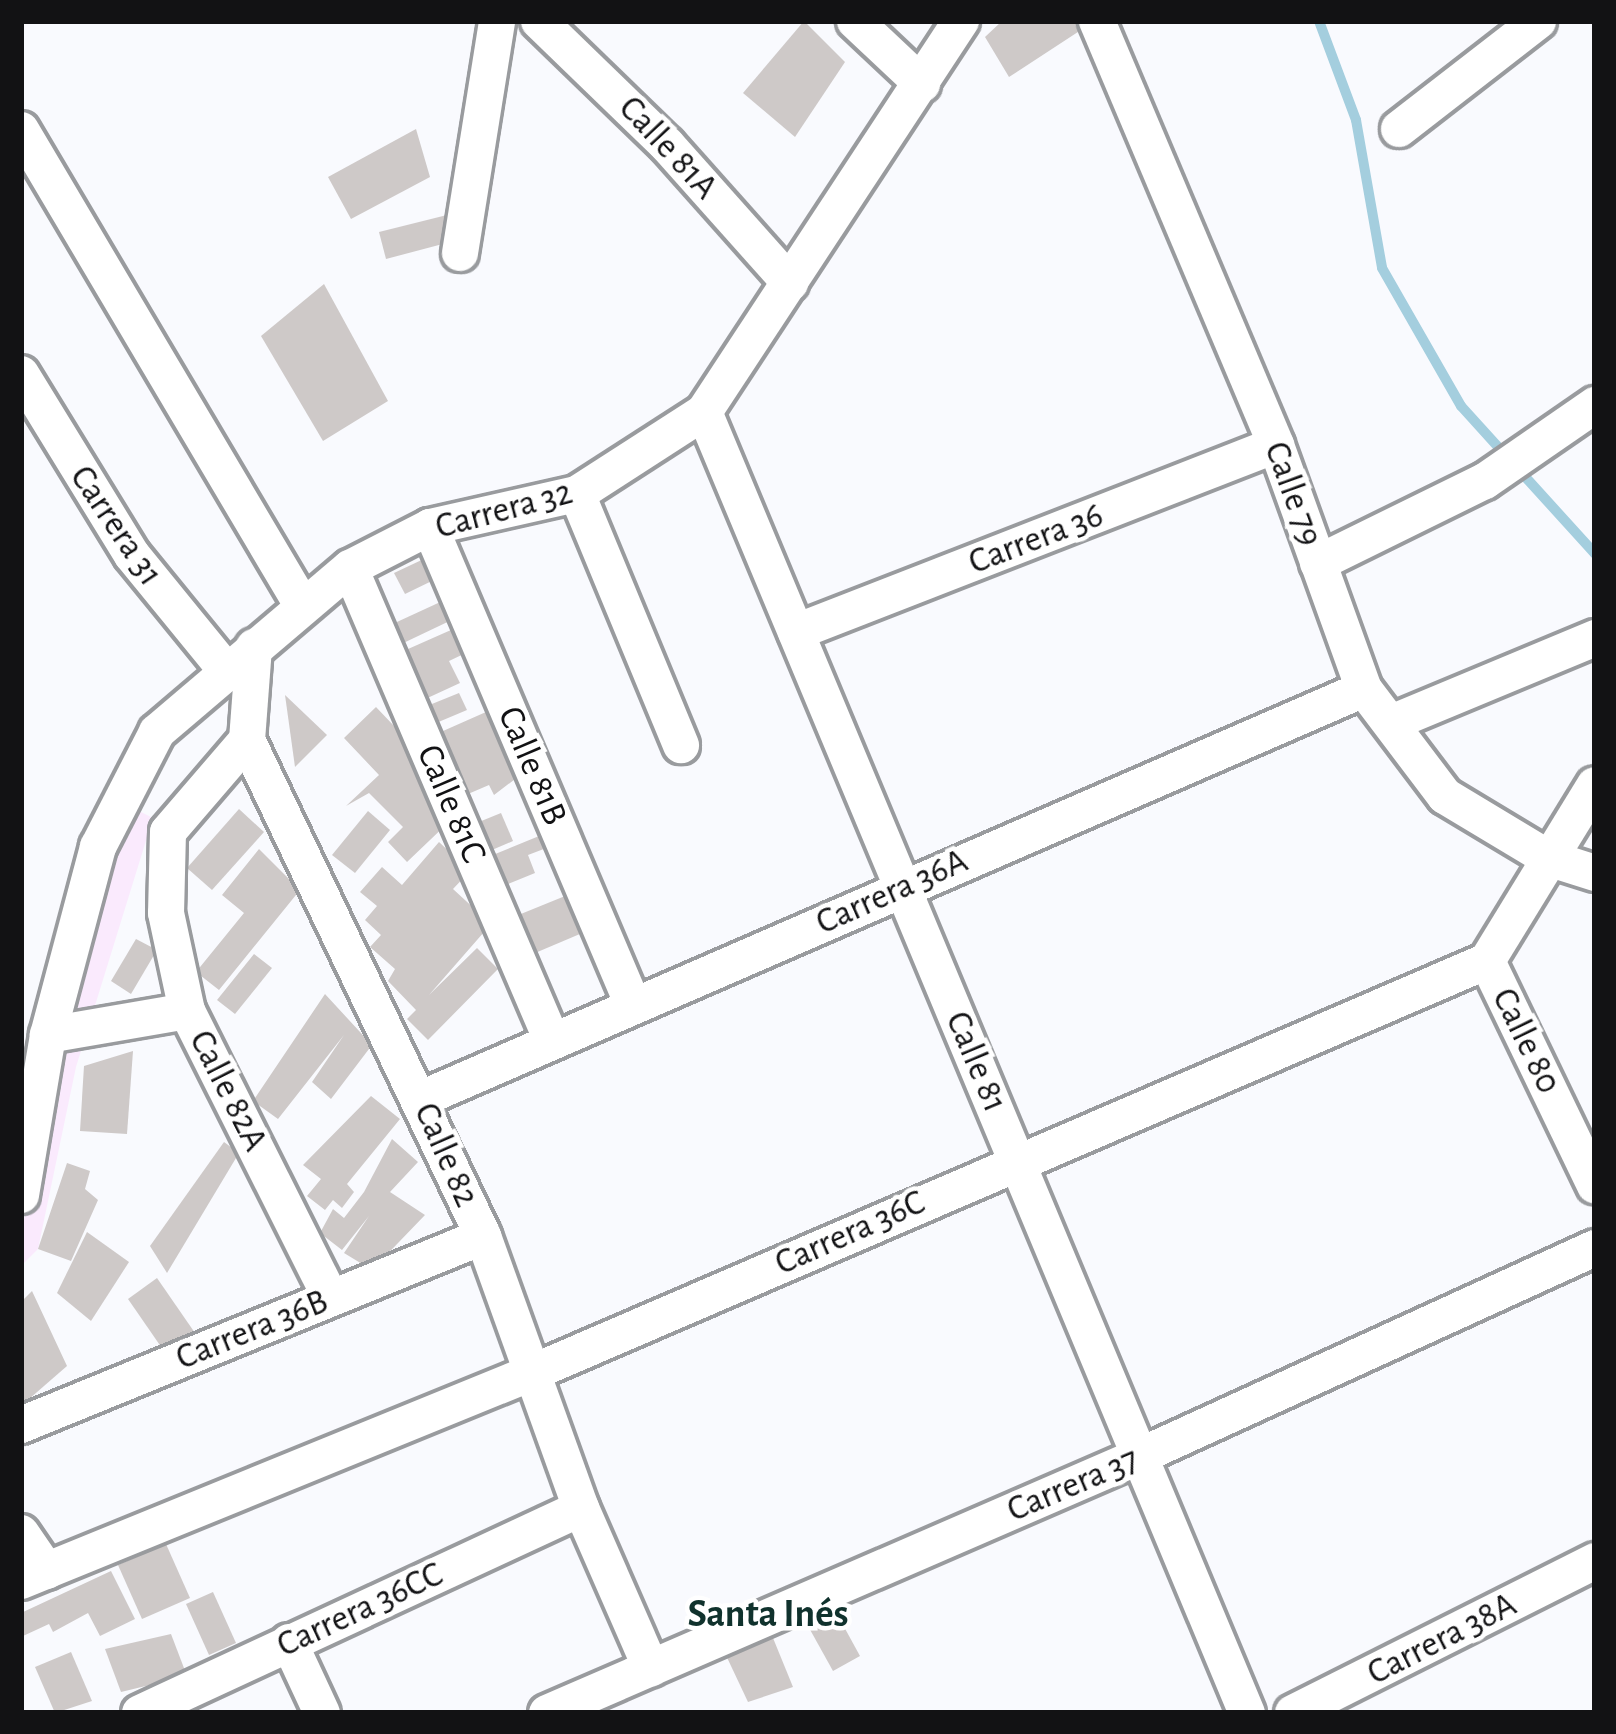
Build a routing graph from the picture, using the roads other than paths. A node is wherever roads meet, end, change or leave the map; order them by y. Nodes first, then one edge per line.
1 (497, 21) edge
2 (539, 21) edge
3 (855, 21) edge
4 (961, 21) edge
5 (1097, 21) edge
6 (1538, 21) edge
7 (922, 84) junction
8 (1399, 129) dead end
9 (21, 130) edge
10 (460, 254) dead end
11 (790, 283) junction
12 (21, 374) edge
13 (1595, 405) edge
14 (704, 412) junction
15 (37, 421) edge
16 (1276, 445) junction
17 (577, 494) junction
18 (430, 527) junction
19 (1318, 563) junction
20 (350, 568) junction
21 (302, 605) junction
22 (796, 632) junction
23 (1595, 638) edge
24 (239, 658) junction
25 (1364, 688) junction
26 (1390, 722) junction
27 (247, 740) junction
28 (681, 745) dead end
29 (1595, 785) edge
30 (1548, 858) junction
31 (1595, 873) edge
32 (902, 887) junction
33 (1487, 961) junction
34 (633, 1005) junction
35 (188, 1011) junction
36 (48, 1035) junction
37 (553, 1041) junction
38 (421, 1099) junction
39 (1016, 1160) junction
40 (1595, 1185) edge
41 (21, 1195) edge
42 (483, 1236) junction
43 (1595, 1248) edge
44 (331, 1298) junction
45 (536, 1371) junction
46 (21, 1425) edge
47 (1140, 1456) junction
48 (581, 1508) junction
49 (21, 1533) edge
50 (1593, 1563) edge
51 (34, 1576) edge
52 (289, 1642) junction
53 (651, 1668) junction
54 (140, 1713) edge
55 (322, 1713) edge
56 (547, 1713) edge
57 (1247, 1713) edge
58 (1293, 1713) edge

1 - 10 street
2 - 11 street, Calle 81A
3 - 7 street
4 - 7 street, Carrera 32
5 - 16 street, Calle 79
6 - 8 street
7 - 11 street, Carrera 32
9 - 21 street
11 - 14 street, Carrera 32
12 - 15 street, Carrera 31
13 - 19 street
14 - 17 street, Carrera 32
14 - 22 street, Calle 81
15 - 24 street, Carrera 31
16 - 19 street, Calle 79
16 - 22 street, Carrera 36
17 - 18 street, Carrera 32
17 - 28 street
18 - 20 street, Carrera 32
18 - 34 street, Calle 81B
19 - 25 street, Calle 79
20 - 21 street, Carrera 32
20 - 37 street, Calle 81C
21 - 24 street, Carrera 32
22 - 32 street, Calle 81
23 - 26 street
24 - 27 street
24 - 36 street, Carrera 32
25 - 26 street, Calle 79
25 - 32 street, Carrera 36A
26 - 30 street, Calle 79
27 - 35 street
27 - 38 street, Calle 82
29 - 30 street
30 - 31 street, Calle 79
30 - 33 street
32 - 34 street, Carrera 36A
32 - 39 street, Calle 81
33 - 39 street, Carrera 36C
33 - 40 street, Calle 80
34 - 37 street, Carrera 36A
35 - 36 street, Calle 82A
35 - 44 street, Calle 82A
36 - 41 street
37 - 38 street, Carrera 36A
38 - 42 street, Calle 82
39 - 45 street, Carrera 36C
39 - 47 street, Calle 81
42 - 44 street, Carrera 36B
42 - 45 street, Calle 82
43 - 47 street, Carrera 37
44 - 46 street, Carrera 36B
45 - 48 street, Calle 82
45 - 51 street, Carrera 36C
47 - 53 street, Carrera 37
47 - 57 street, Calle 81
48 - 52 street, Carrera 36CC
48 - 53 street, Calle 82
49 - 51 street
50 - 58 street, Carrera 38A
52 - 54 street, Carrera 36CC
52 - 55 street
53 - 56 street, Carrera 37

